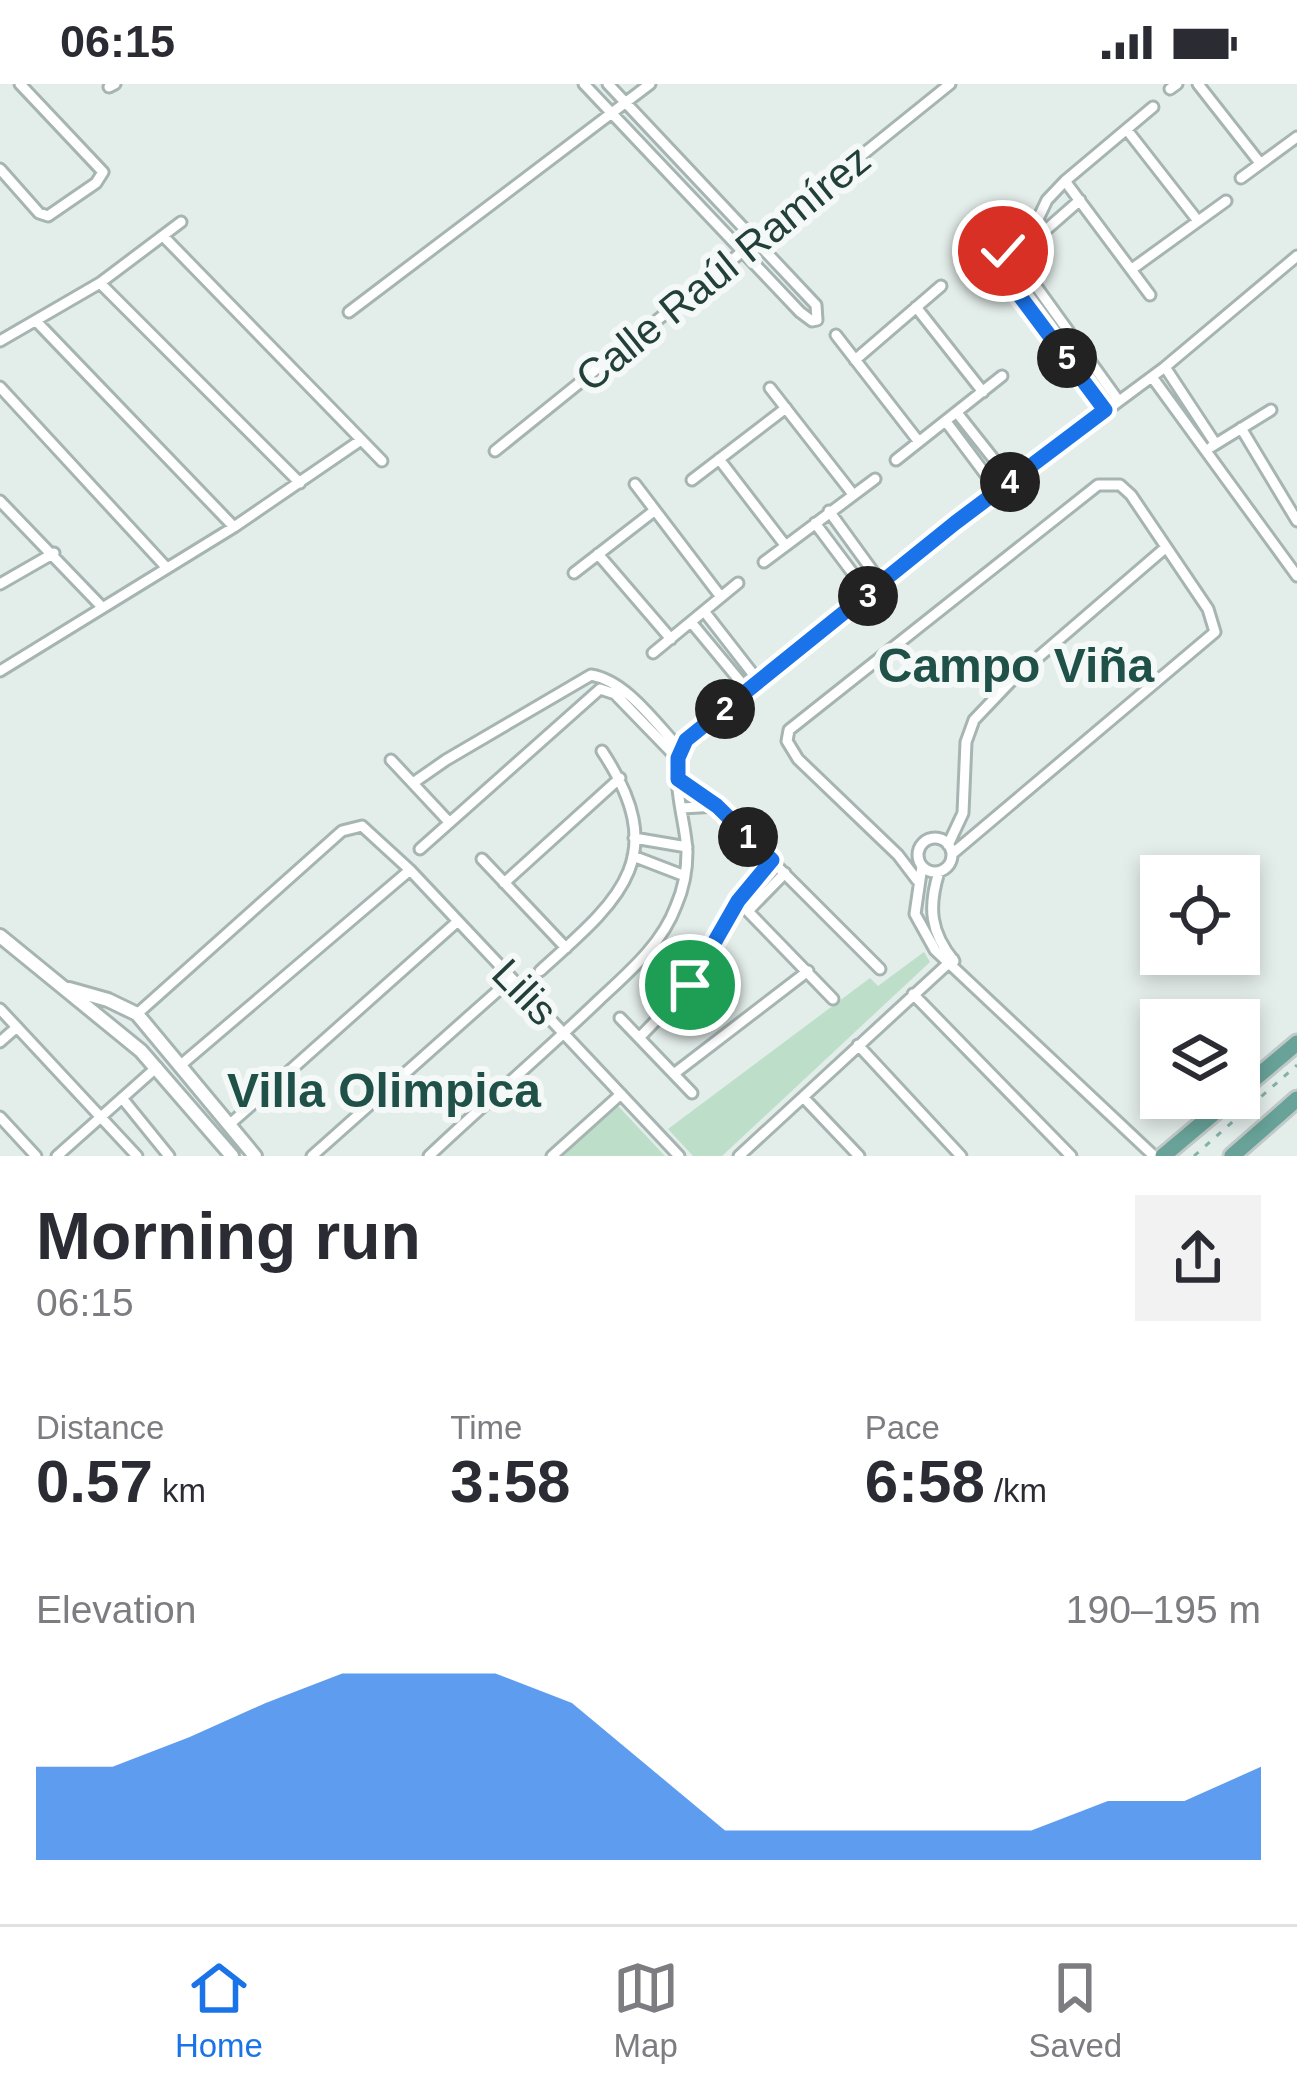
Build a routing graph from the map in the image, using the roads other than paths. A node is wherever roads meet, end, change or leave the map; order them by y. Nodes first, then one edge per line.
1 (20, 84) edge
2 (584, 84) edge
3 (608, 84) edge
4 (650, 84) edge
5 (950, 84) edge
6 (1198, 84) edge
7 (626, 104) junction
8 (1153, 107) dead end
9 (613, 114) junction
10 (1127, 130) junction
11 (1295, 143) edge
12 (1260, 163) junction
13 (0, 170) edge
14 (1240, 178) dead end
15 (1065, 182) junction
16 (1080, 200) junction
17 (1226, 201) dead end
18 (1198, 221) junction
19 (182, 222) dead end
20 (164, 237) junction
21 (758, 240) junction
22 (745, 250) junction
23 (1012, 253) junction
24 (1297, 256) edge
25 (1132, 268) junction
26 (100, 283) junction
27 (941, 286) dead end
28 (1150, 295) dead end
29 (916, 308) junction
30 (349, 312) dead end
31 (36, 321) junction
32 (836, 335) dead end
33 (0, 341) edge
34 (855, 360) junction
35 (1165, 367) junction
36 (1002, 376) dead end
37 (1152, 377) junction
38 (0, 387) edge
39 (770, 388) dead end
40 (983, 392) junction
41 (1118, 400) junction
42 (786, 408) junction
43 (1105, 410) junction
44 (1271, 410) dead end
45 (958, 414) junction
46 (947, 423) junction
47 (1241, 428) junction
48 (362, 440) junction
49 (919, 442) junction
50 (1211, 447) junction
51 (495, 451) dead end
52 (719, 459) junction
53 (896, 460) dead end
54 (382, 461) dead end
55 (875, 479) dead end
56 (692, 480) dead end
57 (1011, 481) junction
58 (300, 483) junction
59 (634, 484) dead end
60 (998, 490) junction
61 (853, 493) junction
62 (0, 501) edge
63 (654, 511) junction
64 (829, 511) junction
65 (1297, 521) edge
66 (815, 524) junction
67 (234, 527) junction
68 (785, 545) junction
69 (1164, 549) junction
70 (54, 554) junction
71 (598, 554) junction
72 (1292, 557) edge
73 (764, 562) dead end
74 (166, 567) junction
75 (574, 573) dead end
76 (1297, 576) edge
77 (739, 583) dead end
78 (0, 584) edge
79 (882, 584) junction
80 (868, 595) junction
81 (721, 597) junction
82 (101, 606) junction
83 (704, 611) junction
84 (691, 622) junction
85 (671, 639) junction
86 (653, 653) dead end
87 (0, 671) edge
88 (760, 683) junction
89 (618, 691) junction
90 (749, 692) junction
91 (556, 695) junction
92 (568, 713) junction
93 (602, 751) dead end
94 (679, 754) junction
95 (391, 760) dead end
96 (620, 778) junction
97 (678, 779) junction
98 (412, 783) junction
99 (717, 806) junction
100 (682, 808) junction
101 (449, 822) junction
102 (634, 838) junction
103 (687, 847) junction
104 (420, 849) dead end
105 (950, 849) junction
106 (633, 856) junction
107 (482, 859) dead end
108 (772, 860) junction
109 (922, 866) junction
110 (410, 870) junction
111 (939, 872) junction
112 (785, 873) junction
113 (685, 876) junction
114 (917, 880) junction
115 (504, 883) junction
116 (738, 901) junction
117 (749, 910) junction
118 (458, 921) junction
119 (0, 936) edge
120 (566, 947) junction
121 (950, 961) junction
122 (880, 969) dead end
123 (540, 971) dead end
124 (808, 971) junction
125 (511, 979) junction
126 (56, 985) junction
127 (913, 994) junction
128 (833, 999) dead end
129 (0, 1009) edge
130 (137, 1014) junction
131 (620, 1018) dead end
132 (16, 1027) junction
133 (565, 1034) junction
134 (640, 1037) junction
135 (0, 1042) edge
136 (1297, 1043) edge
137 (858, 1045) junction
138 (182, 1064) junction
139 (157, 1067) junction
140 (675, 1073) junction
141 (1260, 1074) edge
142 (692, 1093) dead end
143 (621, 1094) junction
144 (803, 1097) junction
145 (122, 1098) junction
146 (1297, 1100) edge
147 (0, 1117) edge
148 (101, 1118) junction
149 (1207, 1119) edge
150 (230, 1124) junction
151 (747, 1153) edge
152 (36, 1156) edge
153 (57, 1156) edge
154 (137, 1156) edge
155 (169, 1156) edge
156 (232, 1156) edge
157 (255, 1156) edge
158 (312, 1156) edge
159 (429, 1156) edge
160 (552, 1156) edge
161 (680, 1156) edge
162 (859, 1156) edge
163 (961, 1156) edge
164 (1071, 1156) edge
165 (1154, 1156) edge
166 (1163, 1156) edge
167 (1232, 1156) edge

1 - 13 street
2 - 9 street
3 - 7 street
4 - 7 street
5 - 21 street, Calle Raúl Ramírez
6 - 12 street
7 - 9 street
7 - 21 street
8 - 10 street
9 - 22 street
9 - 30 street
10 - 15 street
10 - 18 street
11 - 12 street
12 - 14 street
15 - 16 street
15 - 23 street
16 - 23 street
16 - 25 street
17 - 18 street
18 - 25 street
19 - 20 street
20 - 26 street
20 - 48 street
21 - 22 street, Calle Raúl Ramírez
21 - 22 street
22 - 51 street, Calle Raúl Ramírez
23 - 41 street
23 - 43 street
24 - 35 street
25 - 28 street
26 - 31 street
26 - 58 street
27 - 29 street
29 - 34 street
29 - 40 street
31 - 33 street
31 - 67 street
32 - 34 street
34 - 49 street
35 - 37 street
35 - 50 street
36 - 40 street
37 - 41 street
37 - 50 street
38 - 74 street
39 - 42 street
40 - 45 street
41 - 43 street
42 - 52 street
42 - 61 street
43 - 57 street
44 - 47 street
45 - 46 street
45 - 57 street
46 - 49 street
46 - 60 street
47 - 50 street
47 - 65 street
48 - 54 street
48 - 58 street
49 - 53 street
50 - 72 street
52 - 56 street
52 - 68 street
55 - 61 street
57 - 60 street
58 - 67 street
59 - 63 street
60 - 79 street
61 - 64 street
62 - 70 street
63 - 71 street
63 - 81 street
64 - 66 street
64 - 79 street
66 - 68 street
66 - 80 street
67 - 74 street
68 - 73 street
69 - 105 street
69 - 105 street
69 - 114 street
70 - 78 street
70 - 82 street
71 - 75 street
71 - 85 street
72 - 76 street
74 - 82 street
77 - 81 street
79 - 80 street
80 - 88 street
81 - 83 street
82 - 87 street
83 - 84 street
83 - 88 street
84 - 85 street
84 - 90 street
85 - 86 street
88 - 90 street
89 - 91 street
89 - 92 street
89 - 94 street
90 - 94 street
91 - 92 street
91 - 98 street
92 - 101 street
93 - 96 street
94 - 97 street
95 - 98 street
96 - 102 street
96 - 115 street
97 - 99 street
97 - 100 street
98 - 101 street
99 - 100 street
99 - 108 street
100 - 103 street
101 - 104 street
102 - 103 street
102 - 106 street
103 - 113 street
105 - 109 street
105 - 111 street
106 - 113 street
106 - 120 street
107 - 115 street
108 - 112 street
108 - 116 street
109 - 111 street
109 - 114 street
110 - 118 street, Lilis
110 - 130 street, Lilis
110 - 138 street
111 - 121 street
112 - 117 street
112 - 122 street
113 - 133 street
114 - 121 street
115 - 120 street
116 - 117 street
116 - 134 street
117 - 124 street
118 - 125 street, Lilis
118 - 150 street
119 - 126 street
120 - 123 street
121 - 127 street
121 - 165 street
124 - 128 street
124 - 140 street
125 - 133 street, Lilis
125 - 158 street
126 - 130 street
126 - 139 street
127 - 137 street
127 - 164 street
129 - 132 street
130 - 138 street
131 - 134 street
132 - 135 street
132 - 148 street
133 - 143 street, Lilis
133 - 159 street
134 - 140 street
136 - 141 main road
137 - 144 street
137 - 163 street
138 - 150 street
139 - 145 street
139 - 156 street
140 - 142 street
143 - 160 street
143 - 161 street, Lilis
144 - 151 street
144 - 162 street
145 - 148 street
145 - 155 street
146 - 167 main road
147 - 152 street
148 - 153 street
148 - 154 street
149 - 166 main road
150 - 157 street

